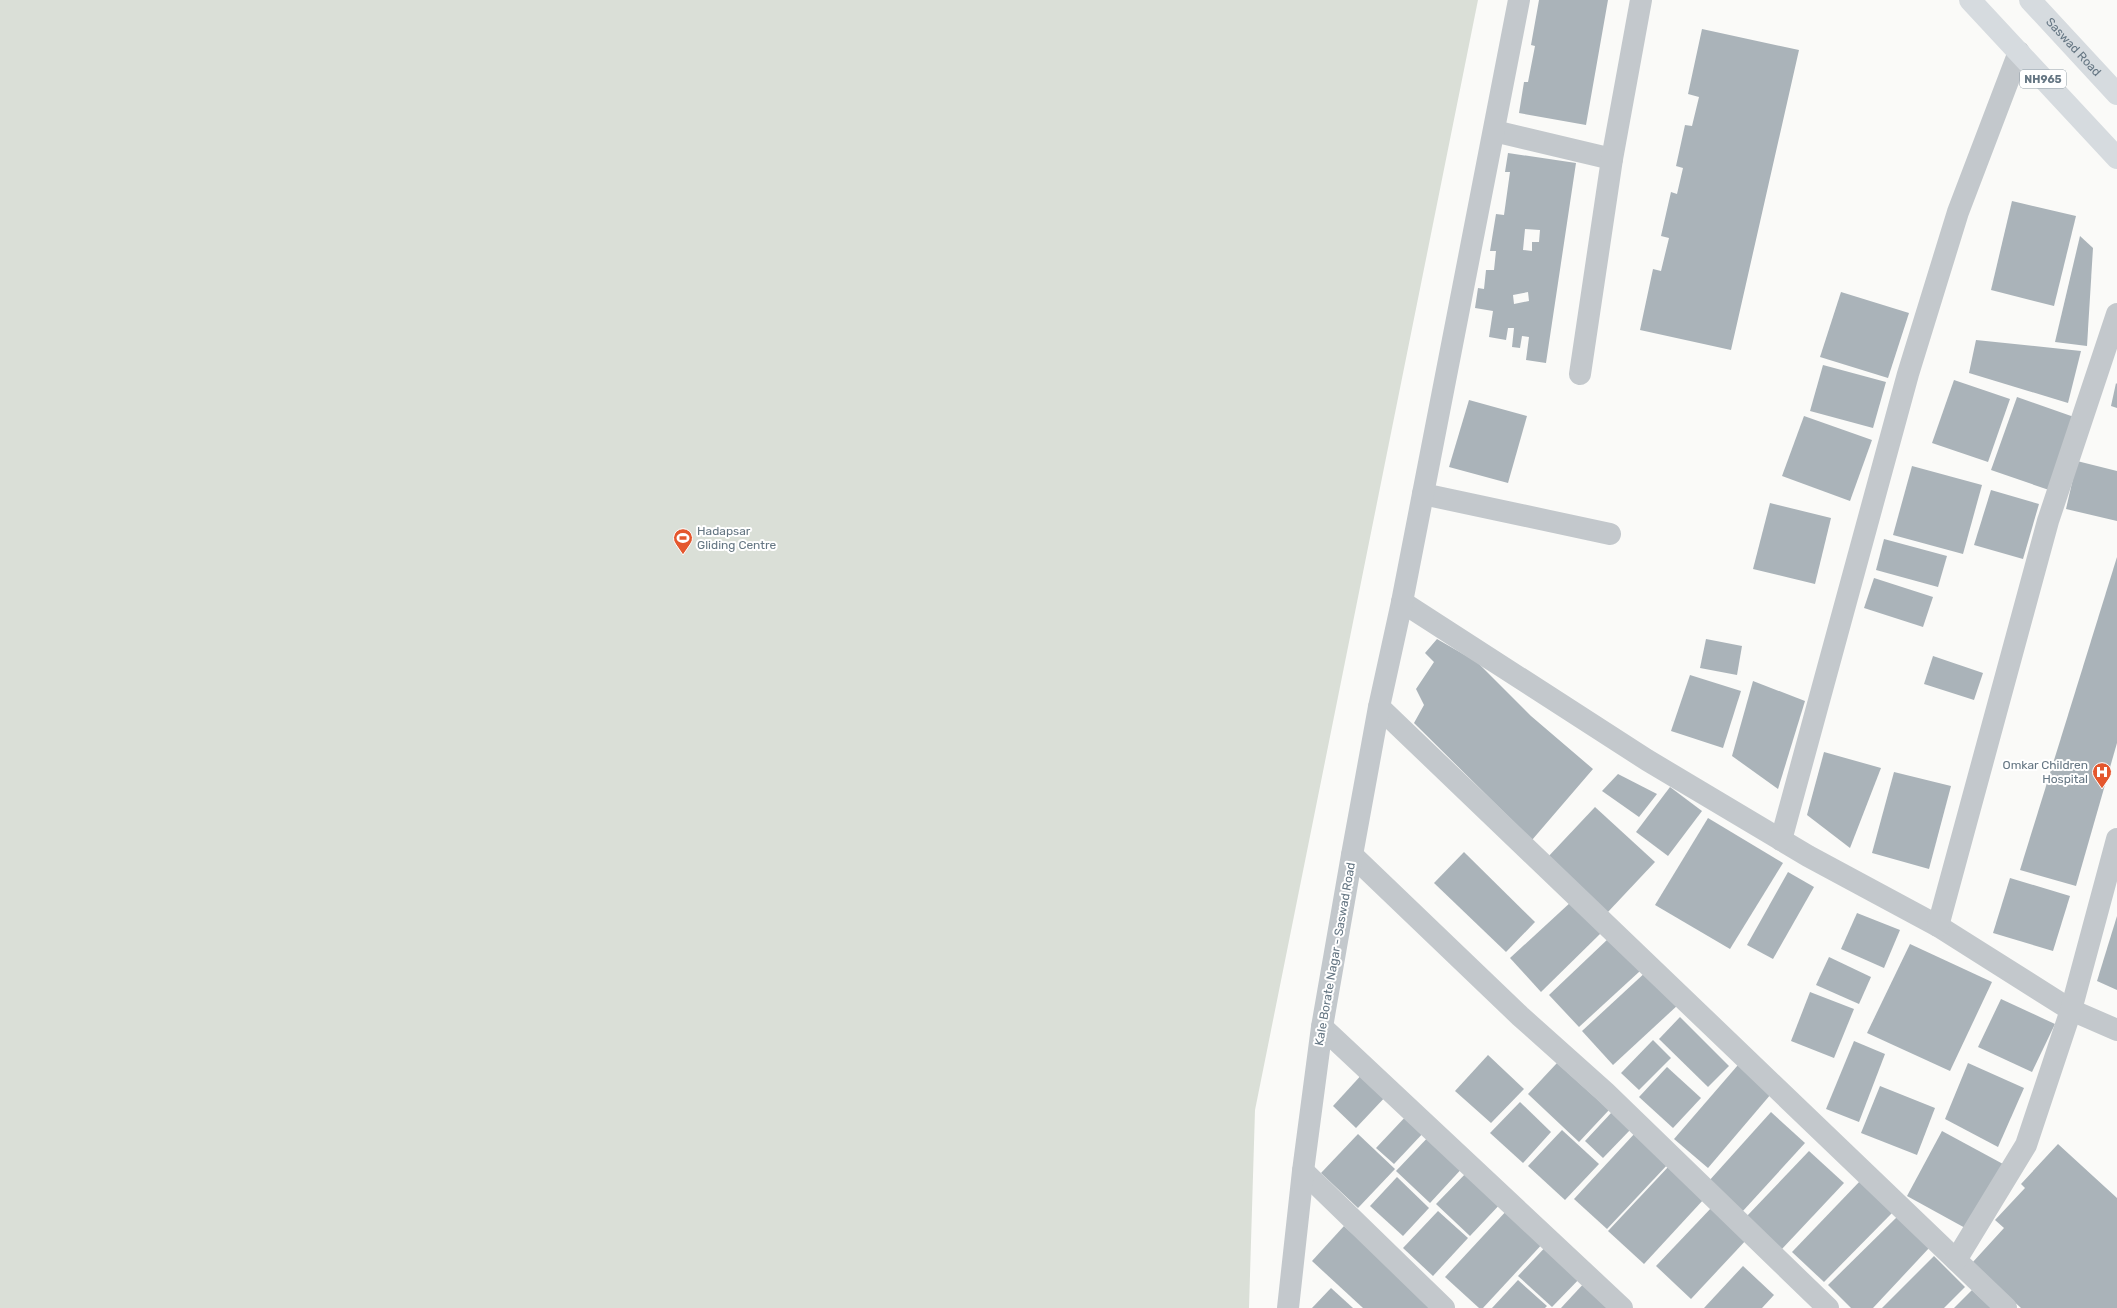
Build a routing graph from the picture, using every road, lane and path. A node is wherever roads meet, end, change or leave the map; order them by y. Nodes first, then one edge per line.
1 (1519, 0) edge
2 (1641, 0) edge
3 (1970, 0) edge
4 (2030, 0) edge
5 (2018, 52) junction
6 (2117, 94) edge
7 (1494, 131) junction
8 (2117, 158) edge
9 (1612, 159) junction
10 (2117, 314) edge
11 (1580, 374) dead end
12 (1423, 494) junction
13 (1610, 534) dead end
14 (1402, 602) junction
15 (1379, 707) junction
16 (2117, 838) edge
17 (1781, 840) junction
18 (1352, 855) junction
19 (1938, 926) junction
20 (2071, 1010) junction
21 (1322, 1027) junction
22 (2117, 1030) edge
23 (1303, 1172) junction
24 (1956, 1260) junction
25 (1288, 1308) edge
26 (1444, 1308) edge
27 (1622, 1308) edge
28 (1828, 1308) edge
29 (2006, 1308) edge

1 - 7 street, Kale Borate Nagar - Saswad Road
2 - 9 street
3 - 5 highway, NH965
4 - 6 highway, Saswad Road
5 - 8 highway, NH965
5 - 17 street
7 - 9 street
7 - 12 street, Kale Borate Nagar - Saswad Road
9 - 11 street
10 - 19 street
12 - 13 street
12 - 14 street, Kale Borate Nagar - Saswad Road
14 - 15 street, Kale Borate Nagar - Saswad Road
14 - 17 street
15 - 18 street, Kale Borate Nagar - Saswad Road
15 - 24 street
16 - 20 street
17 - 19 street
18 - 21 street, Kale Borate Nagar - Saswad Road
18 - 28 street
19 - 20 street
20 - 22 street
20 - 24 street
21 - 23 street, Kale Borate Nagar - Saswad Road
21 - 27 street
23 - 25 street, Kale Borate Nagar - Saswad Road
23 - 26 street
24 - 29 street

